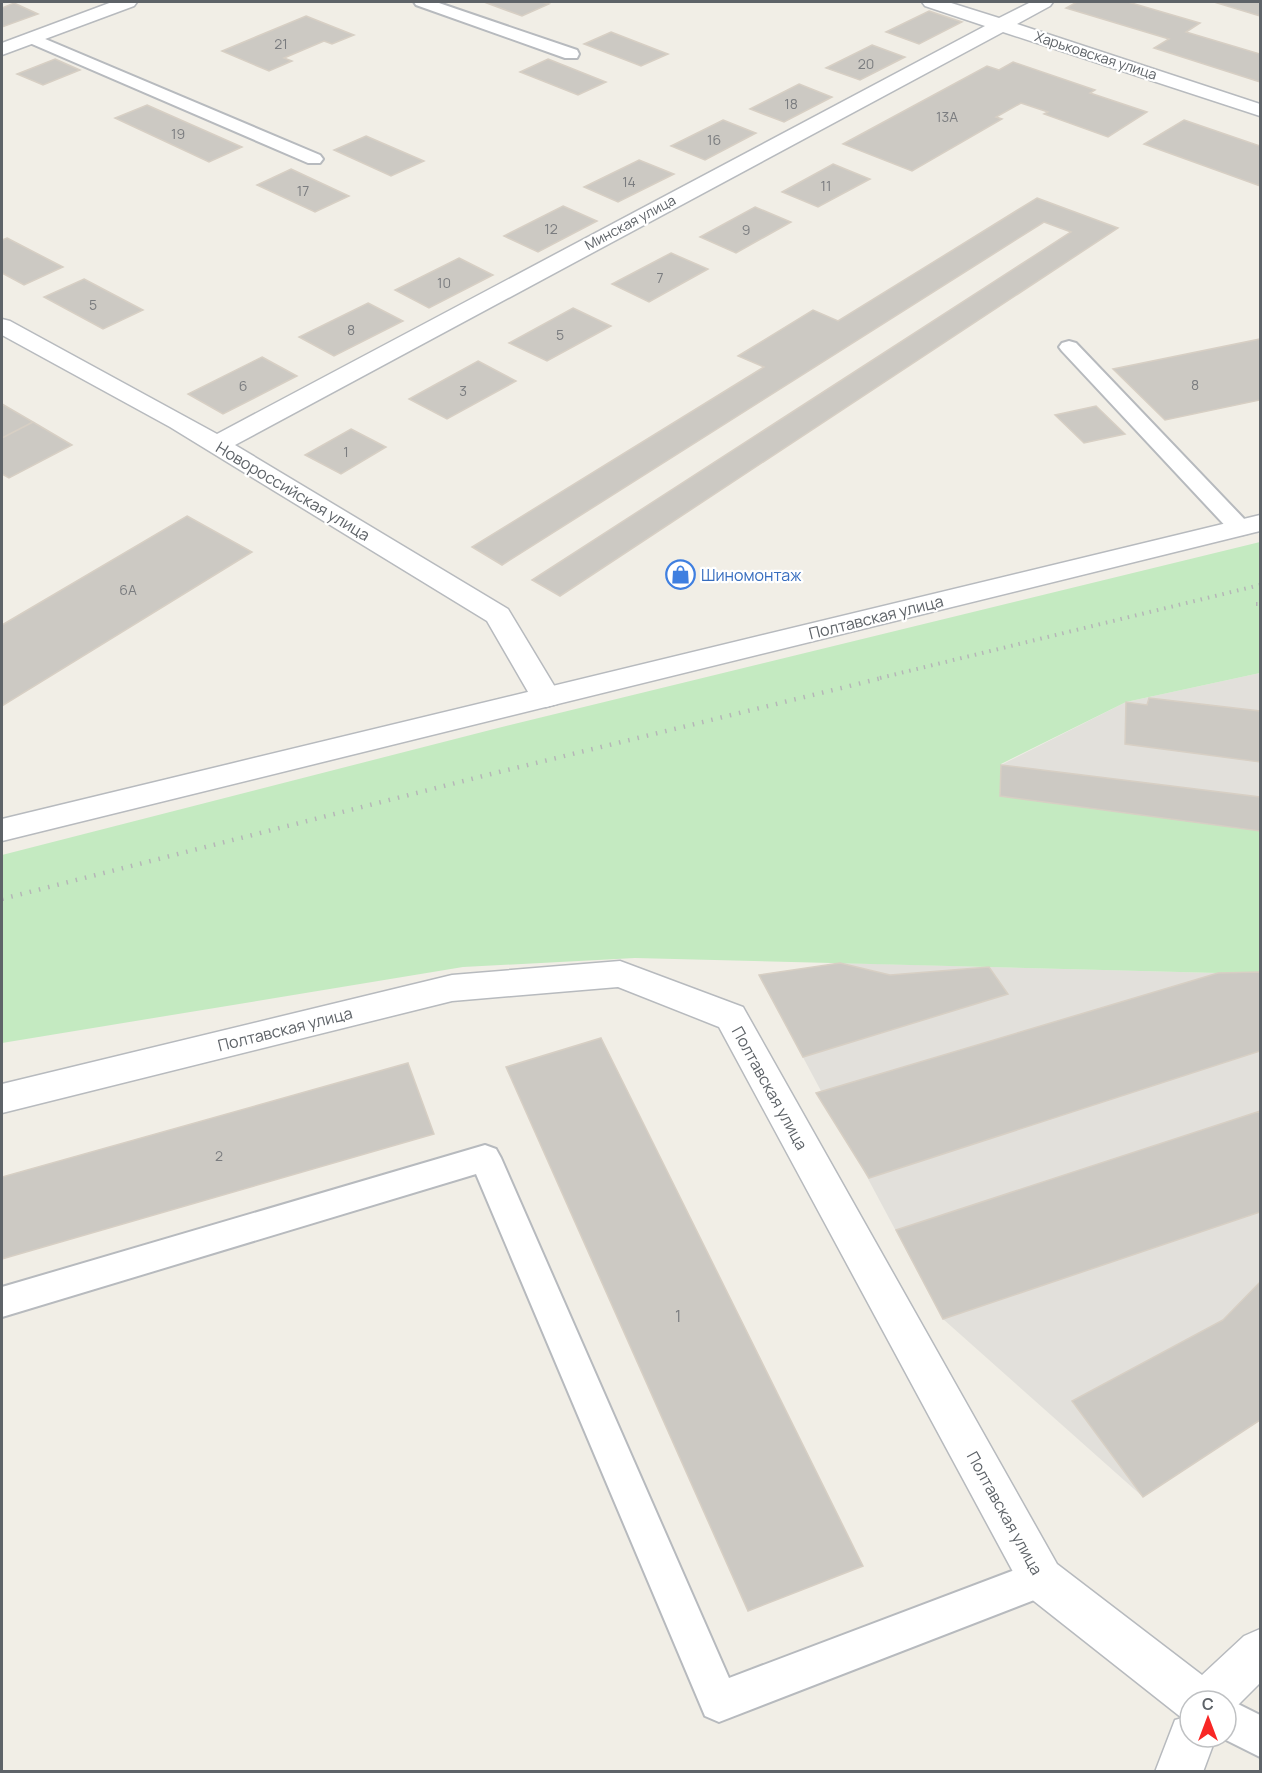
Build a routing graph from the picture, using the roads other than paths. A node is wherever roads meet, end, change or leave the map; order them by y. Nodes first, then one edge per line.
1 (128, 2) edge
2 (422, 2) edge
3 (931, 2) edge
4 (1044, 2) edge
5 (999, 24) junction
6 (32, 38) junction
7 (2, 49) edge
8 (571, 54) dead end
9 (1260, 110) edge
10 (314, 159) dead end
11 (2, 326) edge
12 (1069, 347) dead end
13 (216, 445) junction
14 (1250, 526) edge
15 (546, 697) junction
16 (2, 830) edge
17 (2, 1099) edge
18 (2, 1302) edge
19 (1041, 1579) junction
20 (1260, 1652) edge
21 (1183, 1689) edge
22 (1221, 1689) edge
23 (1238, 1725) edge
24 (1260, 1737) edge
25 (1188, 1749) edge
26 (1179, 1772) edge

1 - 6 street
2 - 8 lane
3 - 5 street, Харьковская улица
4 - 5 street, Минская улица
5 - 9 street, Харьковская улица
5 - 13 street, Минская улица
6 - 7 street
6 - 10 lane
11 - 13 street, Новороссийская улица
12 - 14 lane
13 - 15 street, Новороссийская улица
14 - 15 street, Полтавская улица
15 - 16 street, Полтавская улица
17 - 19 street, Полтавская улица
18 - 19 lane
19 - 21 street, Полтавская улица
20 - 22 street
23 - 24 lane
25 - 26 street

